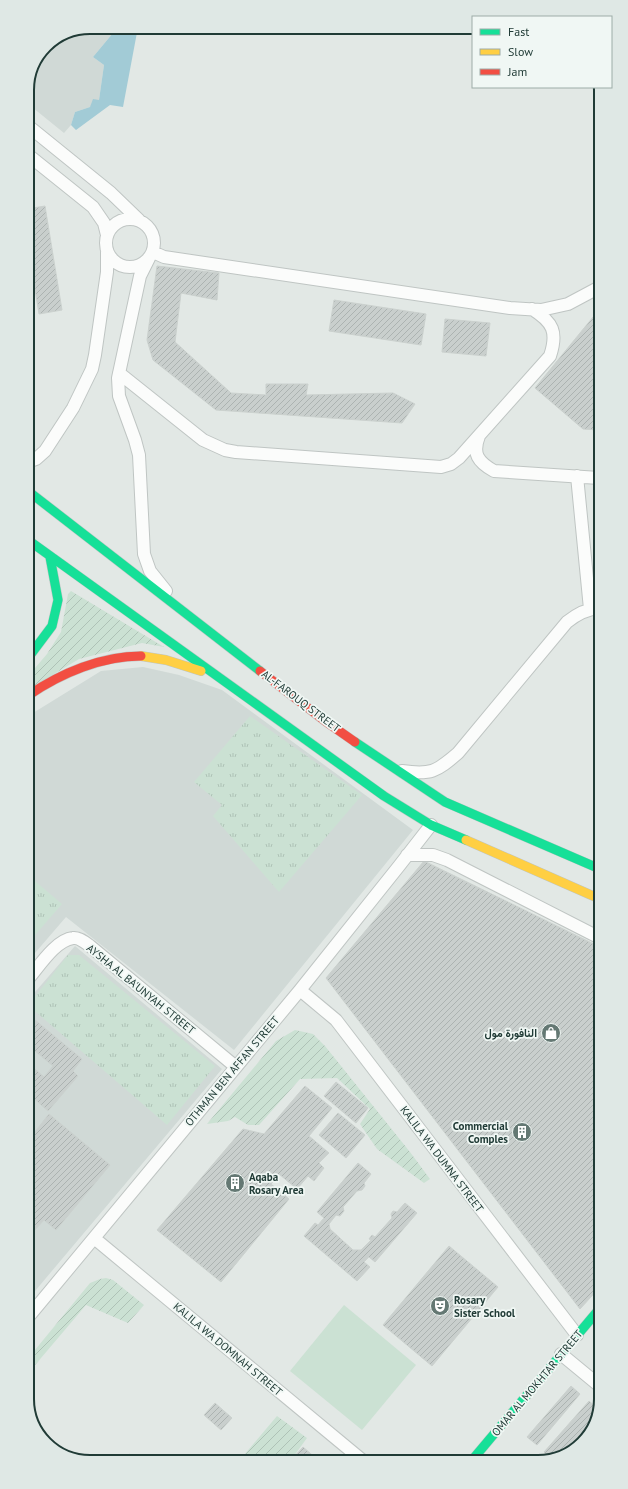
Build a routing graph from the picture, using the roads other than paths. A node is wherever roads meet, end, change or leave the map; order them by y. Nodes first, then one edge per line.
1 (34, 131) edge
2 (34, 160) edge
3 (139, 220) junction
4 (107, 235) junction
5 (107, 252) junction
6 (151, 255) junction
7 (594, 290) edge
8 (532, 309) junction
9 (119, 373) junction
10 (480, 435) junction
11 (34, 460) edge
12 (577, 476) junction
13 (594, 478) edge
14 (34, 496) edge
15 (34, 545) edge
16 (50, 557) junction
17 (594, 601) edge
18 (594, 608) edge
19 (186, 612) junction
20 (34, 650) edge
21 (220, 676) junction
22 (34, 692) edge
23 (396, 770) junction
24 (431, 824) junction
25 (408, 855) junction
26 (594, 866) edge
27 (594, 896) edge
28 (594, 935) edge
29 (34, 972) edge
30 (300, 990) junction
31 (236, 1067) junction
32 (94, 1238) junction
33 (34, 1309) edge
34 (594, 1315) edge
35 (577, 1335) junction
36 (561, 1354) junction
37 (594, 1381) edge
38 (356, 1455) edge
39 (476, 1455) edge

1 - 3 street
2 - 4 street
3 - 4 street
3 - 6 street
4 - 5 street
5 - 6 street
5 - 11 street
6 - 8 street
6 - 9 street
7 - 8 street
8 - 10 street
9 - 10 street
9 - 19 street
10 - 12 street
12 - 13 street
12 - 17 street
14 - 19 main road, AL-FAROUQ STREET
15 - 16 main road
16 - 20 main road
16 - 21 main road
18 - 23 street
19 - 23 main road, AL-FAROUQ STREET
21 - 22 main road
21 - 24 main road
23 - 26 main road, AL-FAROUQ STREET
24 - 25 street, OTHMAN BEN AFFAN STREET
24 - 27 main road
25 - 28 street
25 - 30 street, OTHMAN BEN AFFAN STREET
29 - 31 street, AYSHA AL BA'UNYAH STREET
30 - 31 street, OTHMAN BEN AFFAN STREET
30 - 35 street, KALILA WA DUMNA STREET
31 - 32 street, OTHMAN BEN AFFAN STREET
32 - 33 street, OTHMAN BEN AFFAN STREET
32 - 38 street, KALILA WA DOMNAH STREET
34 - 35 main road, OMAR AL MOKHTAR STREET
35 - 36 main road, OMAR AL MOKHTAR STREET
36 - 37 street
36 - 39 main road, OMAR AL MOKHTAR STREET

